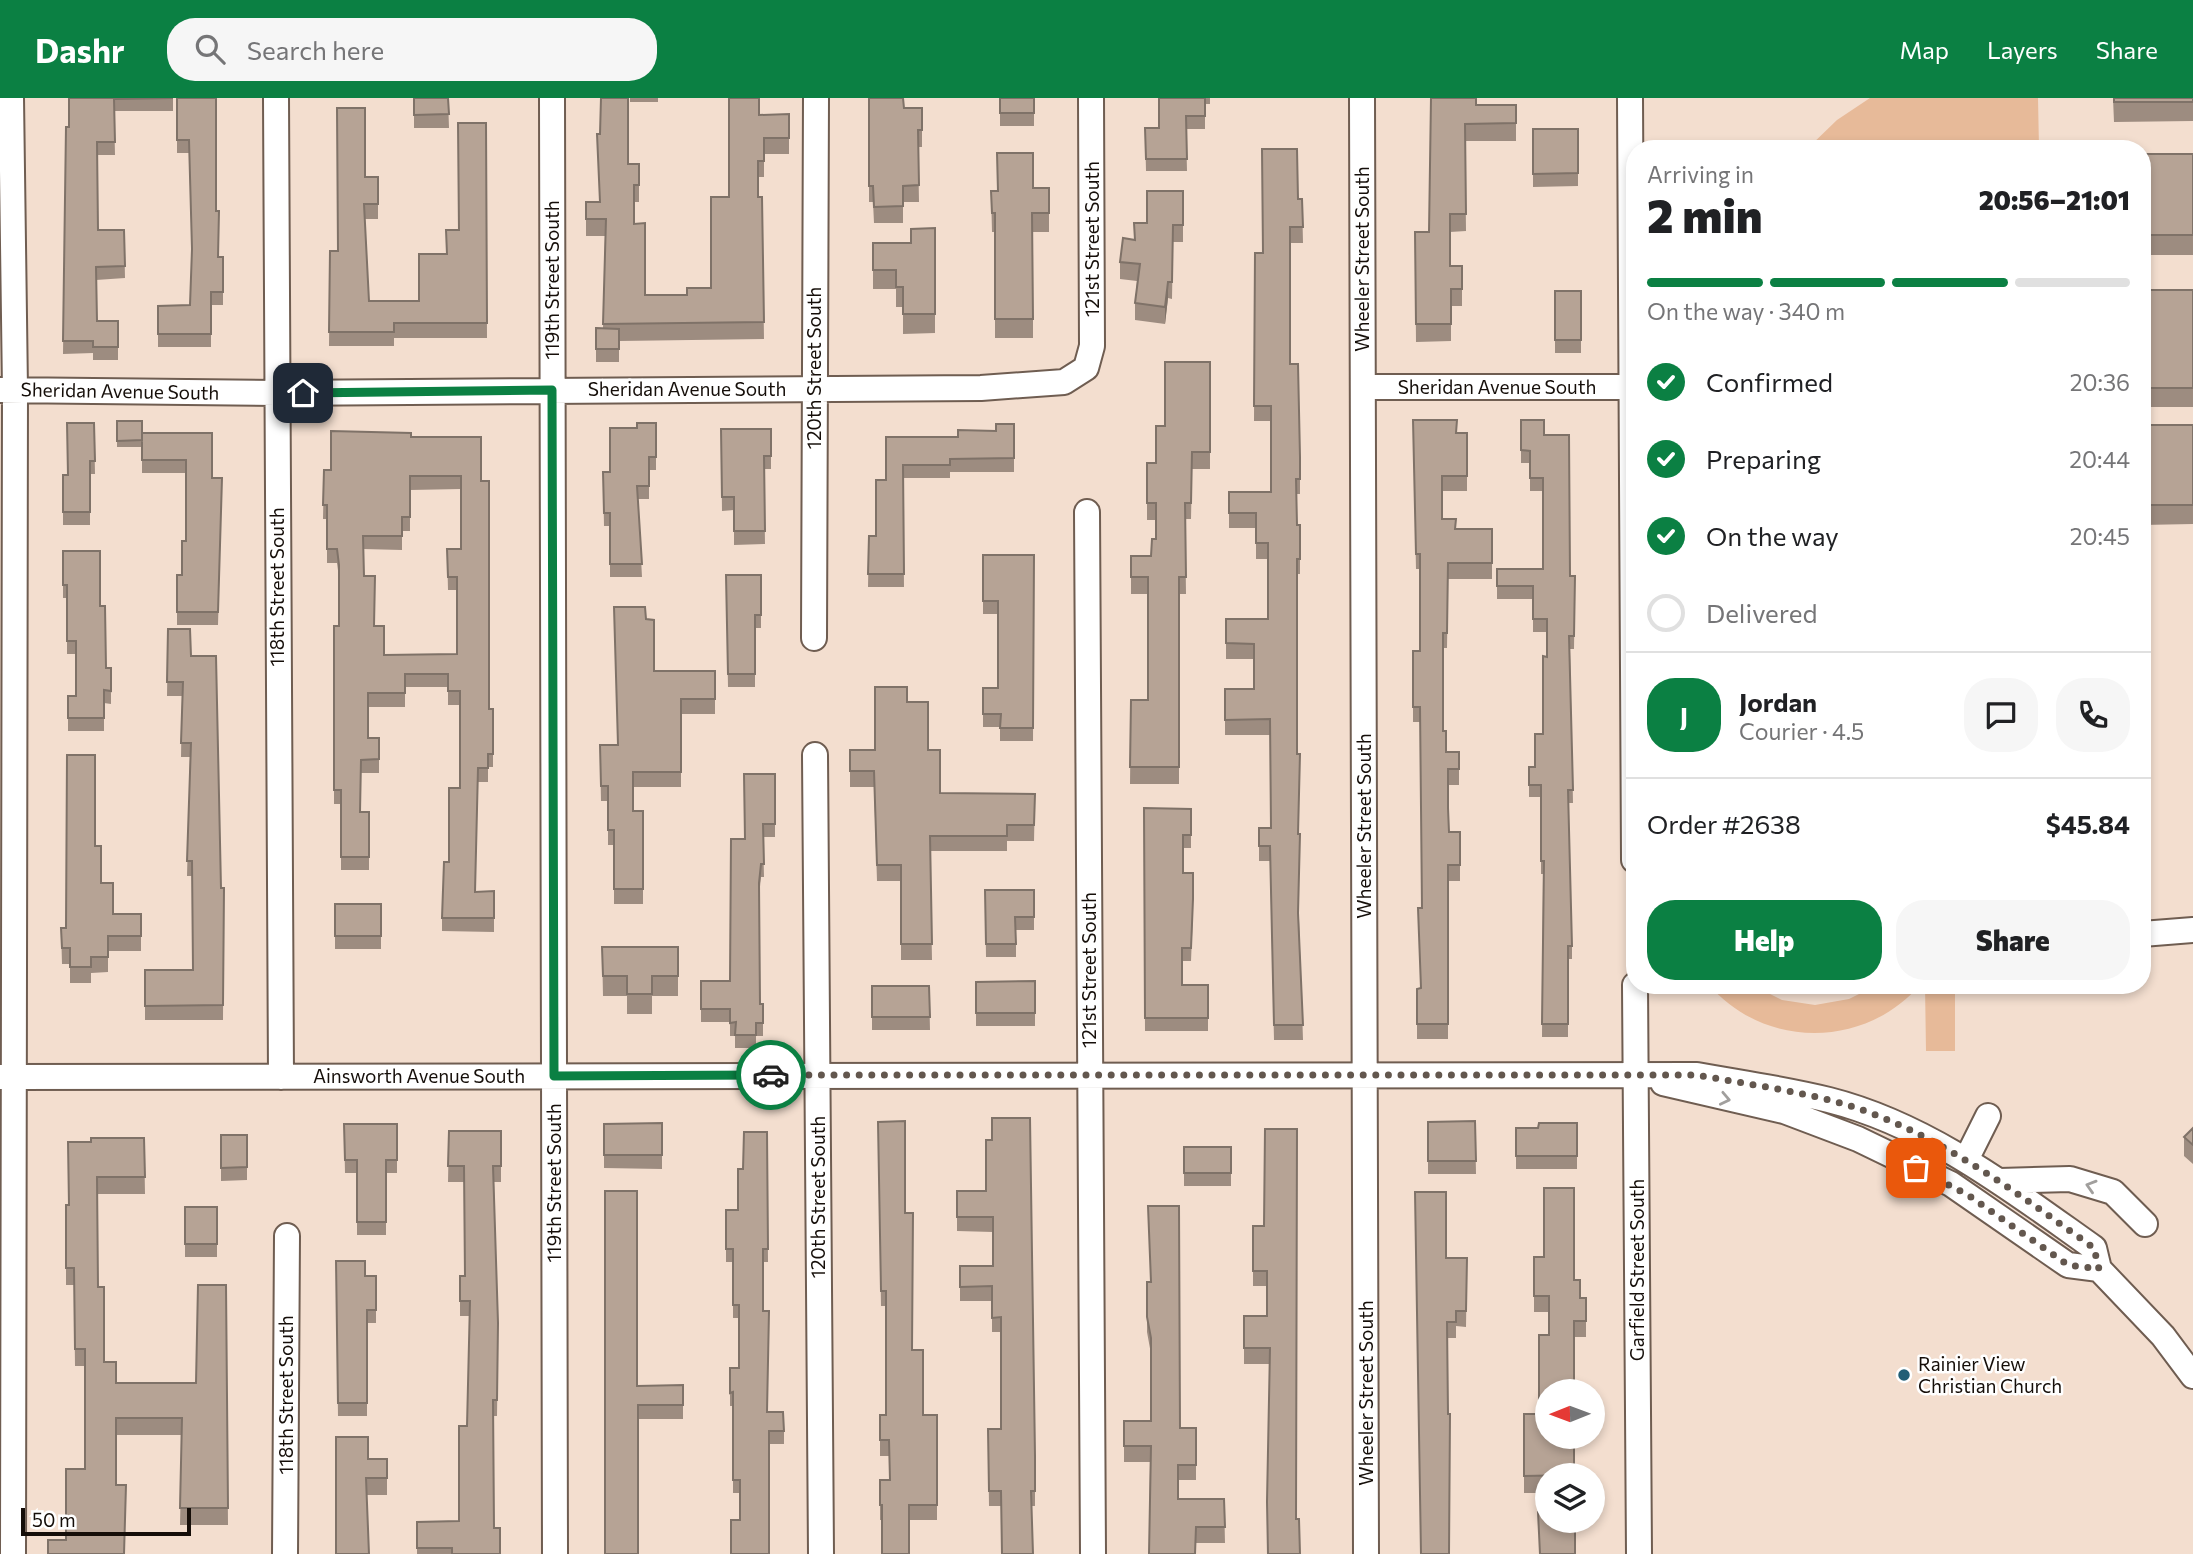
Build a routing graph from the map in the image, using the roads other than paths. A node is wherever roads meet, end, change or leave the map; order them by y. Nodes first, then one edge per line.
1 (11, 98) edge
2 (275, 98) edge
3 (552, 98) edge
4 (816, 98) edge
5 (1091, 98) edge
6 (1362, 98) edge
7 (1630, 98) edge
8 (1630, 140) edge
9 (1079, 375) joint
10 (1363, 387) junction
11 (1626, 387) edge
12 (813, 389) junction
13 (7, 390) edge
14 (552, 390) junction
15 (275, 393) junction
16 (1087, 512) dead end
17 (814, 638) dead end
18 (815, 755) dead end
19 (2193, 930) edge
20 (2151, 933) edge
21 (1635, 994) edge
22 (1636, 1073) junction
23 (1365, 1074) junction
24 (817, 1075) junction
25 (1089, 1075) junction
26 (554, 1076) junction
27 (7, 1077) edge
28 (281, 1077) junction
29 (1988, 1116) dead end
30 (1966, 1160) junction
31 (2000, 1181) junction
32 (2146, 1224) dead end
33 (287, 1236) dead end
34 (2099, 1269) junction
35 (2193, 1376) edge
36 (13, 1554) edge
37 (285, 1554) edge
38 (555, 1554) edge
39 (821, 1554) edge
40 (1093, 1554) edge
41 (1366, 1554) edge
42 (1639, 1554) edge

1 - 13 street
2 - 15 street, 118th Street South
3 - 14 street, 119th Street South
4 - 12 street, 120th Street South
5 - 9 street, 121st Street South
6 - 10 street, Wheeler Street South
7 - 8 street
9 - 12 street, Sheridan Avenue South
10 - 11 street, Sheridan Avenue South
10 - 23 street, Wheeler Street South
12 - 14 street, Sheridan Avenue South
12 - 17 street, 120th Street South
13 - 15 street, Sheridan Avenue South
13 - 27 street
14 - 15 street, Sheridan Avenue South
14 - 26 street, 119th Street South
15 - 28 street, 118th Street South
16 - 25 street, 121st Street South
18 - 24 street, 120th Street South
19 - 20 street
21 - 22 street, Garfield Street South
22 - 23 street, Ainsworth Avenue South
22 - 30 street, Ainsworth Avenue South
22 -> 34 street, Ainsworth Avenue South
22 - 42 street, Garfield Street South
23 - 25 street, Ainsworth Avenue South
23 - 41 street, Wheeler Street South
24 - 25 street, Ainsworth Avenue South
24 - 26 street, Ainsworth Avenue South
24 - 39 street, 120th Street South
25 - 40 street, 121st Street South
26 - 28 street, Ainsworth Avenue South
26 - 38 street, 119th Street South
27 - 28 street, Ainsworth Avenue South
27 - 36 street
29 - 30 street
30 - 31 street, Ainsworth Avenue South
32 -> 31 street
31 - 34 street, Ainsworth Avenue South
33 - 37 street, 118th Street South
34 - 35 street, Ainsworth Avenue South

